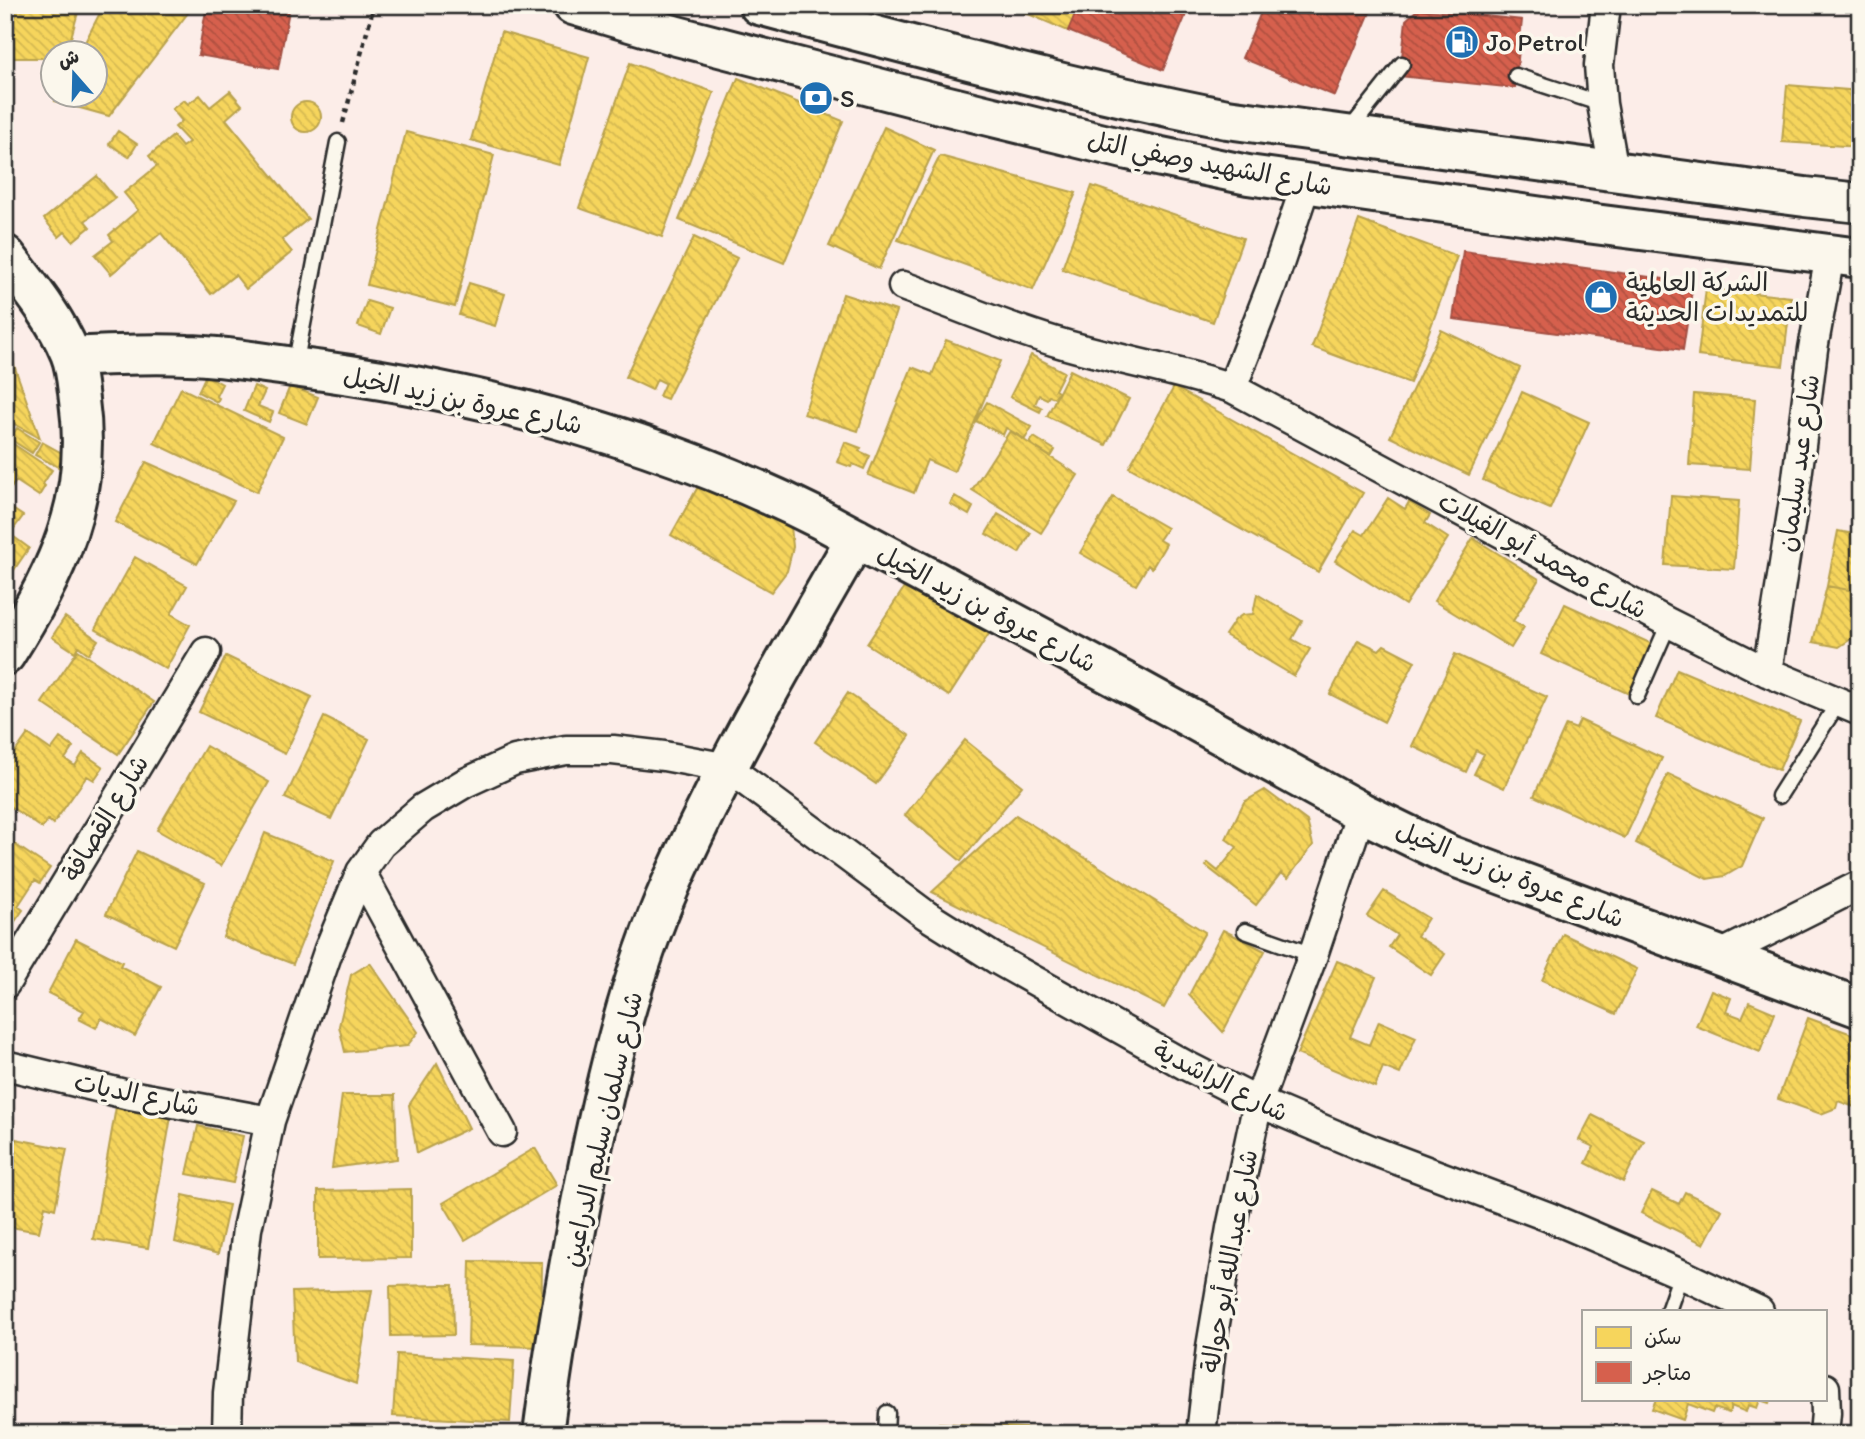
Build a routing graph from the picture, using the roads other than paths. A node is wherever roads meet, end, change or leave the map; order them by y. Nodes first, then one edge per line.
1 (573, 5) edge
2 (759, 5) edge
3 (1606, 5) edge
4 (1402, 64) dead end
5 (1516, 76) dead end
6 (1602, 104) junction
7 (1345, 136) junction
8 (338, 142) road end
9 (1614, 170) junction
10 (1306, 184) junction
11 (1860, 203) edge
12 (5, 255) edge
13 (1845, 256) edge
14 (903, 286) dead end
15 (72, 356) junction
16 (295, 367) junction
17 (1232, 388) junction
18 (856, 538) junction
19 (1668, 623) junction
20 (206, 652) dead end
21 (5, 655) edge
22 (1767, 672) junction
23 (1637, 696) dead end
24 (1849, 707) edge
25 (728, 768) junction
26 (1779, 796) dead end
27 (1361, 812) junction
28 (361, 872) junction
29 (1860, 884) edge
30 (1245, 931) dead end
31 (1312, 955) junction
32 (1718, 956) junction
33 (5, 984) edge
34 (1860, 1008) edge
35 (5, 1065) edge
36 (1258, 1102) junction
37 (270, 1122) junction
38 (502, 1132) dead end
39 (1681, 1274) junction
40 (1668, 1310) edge
41 (1757, 1310) edge
42 (1825, 1400) edge
43 (887, 1413) dead end
44 (227, 1434) edge
45 (543, 1434) edge
46 (886, 1434) edge
47 (1201, 1434) edge
48 (1824, 1434) edge

1 - 10 street, شارع الشهيد وصفي التل
2 - 7 street, شارع الشهيد وصفي التل
3 - 6 street
4 - 7 lane
5 - 6 lane
6 - 9 street
7 - 9 street, شارع الشهيد وصفي التل
8 - 16 lane
9 - 11 street, شارع الشهيد وصفي التل
10 - 13 street, شارع الشهيد وصفي التل
10 - 17 street
12 - 15 street
13 - 22 street, شارع عبد سليمان
14 - 17 street, شارع محمد أبو الفيلات
15 - 16 street, شارع عروة بن زيد الخيل
15 - 21 street
16 - 18 street, شارع عروة بن زيد الخيل
17 - 19 street, شارع محمد أبو الفيلات
18 - 25 street, شارع سلمان سليم الدراعين
18 - 27 street, شارع عروة بن زيد الخيل
19 - 22 street, شارع محمد أبو الفيلات
19 - 23 lane
20 - 33 street, شارع القصافة
22 - 24 street, شارع محمد أبو الفيلات
24 - 26 lane
25 - 28 street
25 - 36 street, شارع الراشدية
25 - 45 street, شارع سلمان سليم الدراعين
27 - 31 street, شارع عبدالله أبو حوالة
27 - 32 street, شارع عروة بن زيد الخيل
28 - 37 street
28 - 38 street
29 - 32 street
30 - 31 lane
31 - 36 street, شارع عبدالله أبو حوالة
32 - 34 street, شارع عروة بن زيد الخيل
35 - 37 street, شارع الديات
36 - 39 street, شارع الراشدية
36 - 47 street, شارع عبدالله أبو حوالة
37 - 44 street
39 - 40 lane
39 - 41 street, شارع الراشدية
42 - 48 street
43 - 46 lane

